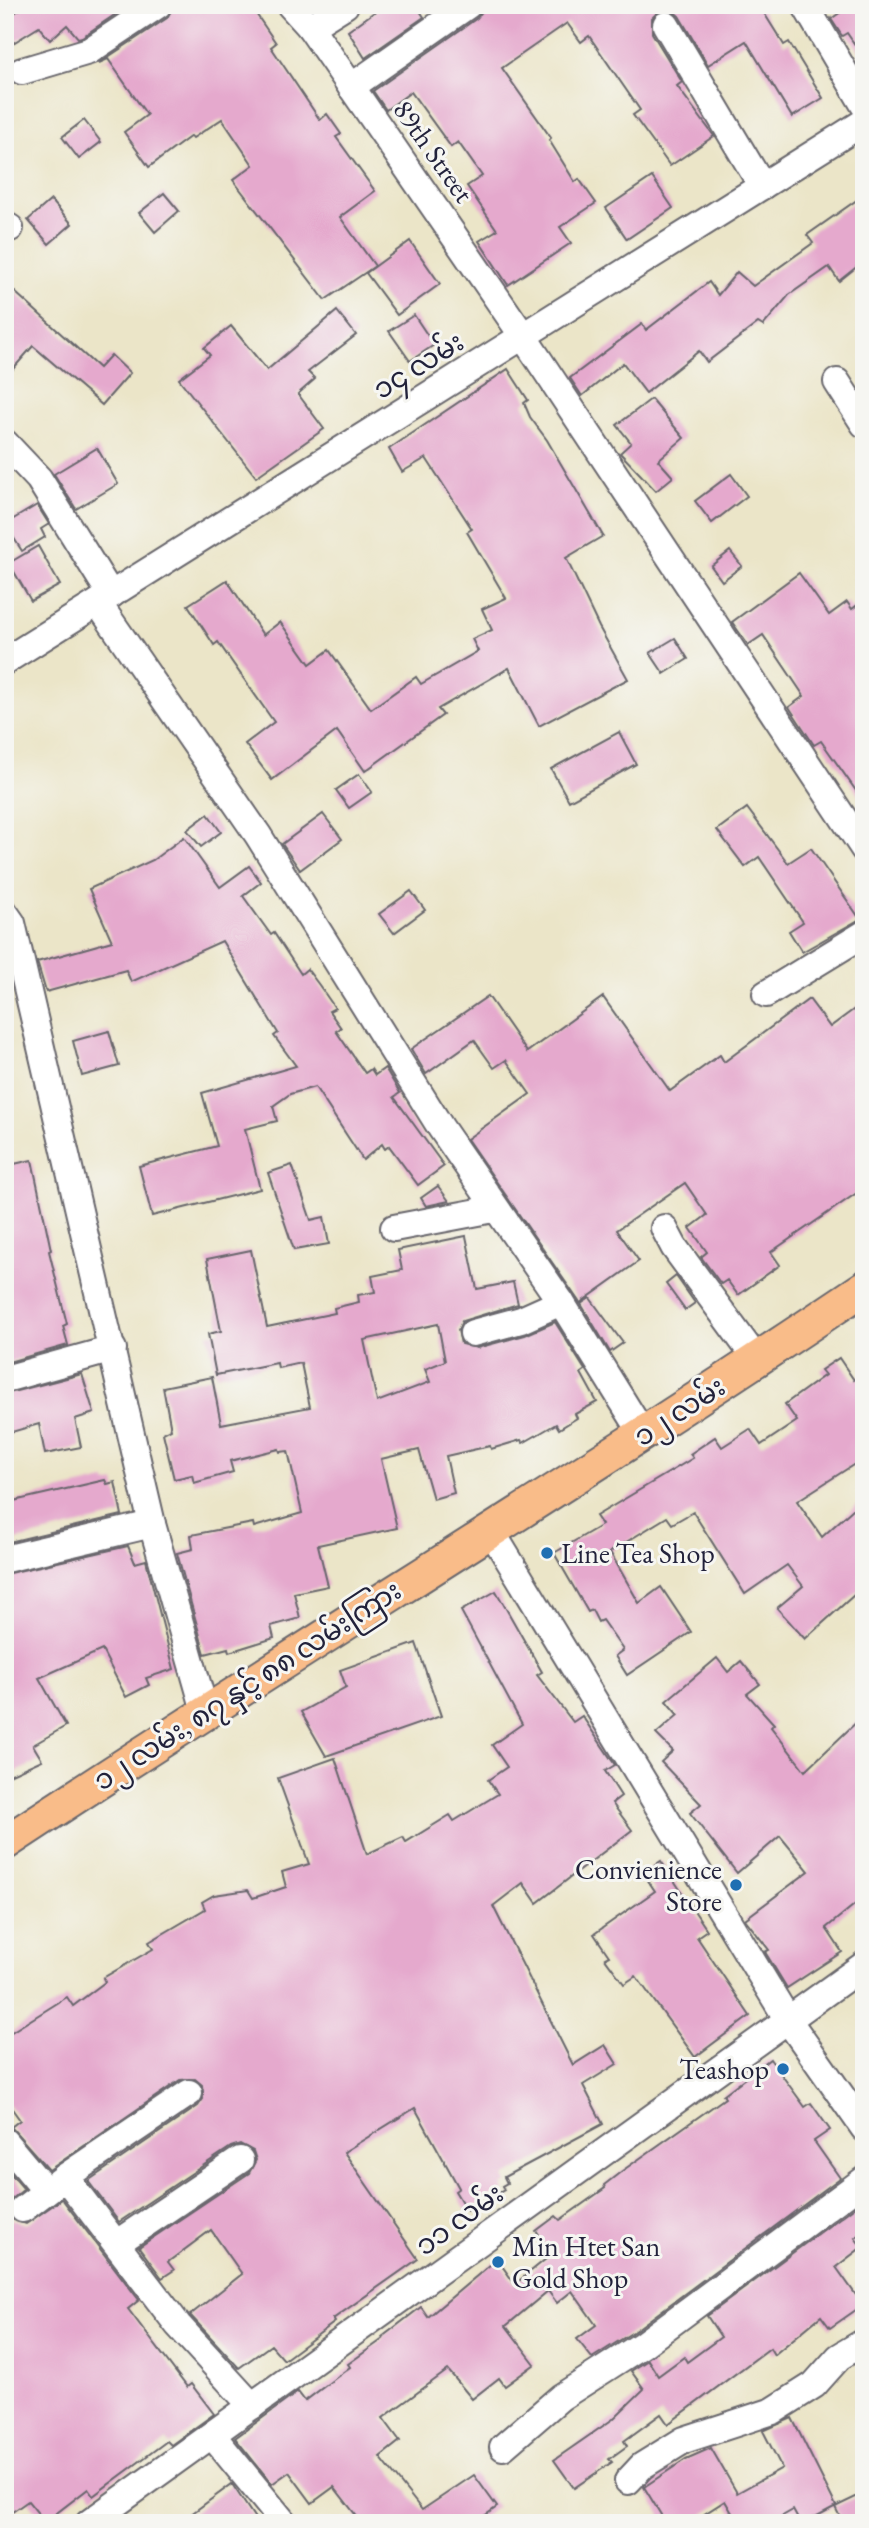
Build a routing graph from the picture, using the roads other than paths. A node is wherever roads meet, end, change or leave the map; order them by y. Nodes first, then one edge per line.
1 (158, 5) edge
2 (345, 5) edge
3 (805, 5) edge
4 (451, 11) edge
5 (298, 12) edge
6 (666, 26) dead end
7 (22, 71) dead end
8 (351, 87) junction
9 (864, 105) edge
10 (864, 122) edge
11 (762, 186) junction
12 (523, 336) junction
13 (837, 382) dead end
14 (864, 424) edge
15 (5, 443) edge
16 (104, 599) junction
17 (5, 660) edge
18 (864, 849) edge
19 (5, 913) edge
20 (864, 934) edge
21 (766, 994) dead end
22 (494, 1209) junction
23 (394, 1228) dead end
24 (664, 1228) dead end
25 (864, 1288) edge
26 (561, 1302) junction
27 (473, 1333) dead end
28 (113, 1349) junction
29 (757, 1360) junction
30 (5, 1379) edge
31 (643, 1434) junction
32 (152, 1524) junction
33 (490, 1529) junction
34 (5, 1559) edge
35 (205, 1711) junction
36 (5, 1843) edge
37 (864, 1965) edge
38 (788, 2020) junction
39 (189, 2093) dead end
40 (864, 2128) edge
41 (5, 2142) edge
42 (240, 2160) dead end
43 (864, 2180) edge
44 (55, 2184) junction
45 (23, 2209) dead end
46 (117, 2243) junction
47 (864, 2342) edge
48 (252, 2406) junction
49 (212, 2434) junction
50 (503, 2448) dead end
51 (628, 2481) dead end
52 (89, 2523) edge
53 (284, 2523) edge

1 - 7 street
2 - 5 street
3 - 9 street
4 - 8 street
5 - 8 street, 89th Street
6 - 11 street
8 - 12 street, 89th Street
10 - 11 street, ၁၄ လမ်း
11 - 12 street, ၁၄ လမ်း
12 - 16 street, ၁၄ လမ်း
12 - 18 street, 89th Street
13 - 14 street
15 - 16 street
16 - 17 street, ၁၄ လမ်း
16 - 22 street
19 - 28 street
20 - 21 street
22 - 23 street
22 - 26 street
24 - 29 street
25 - 29 main road, ၁၂ လမ်း
26 - 27 street
26 - 31 street
28 - 30 street
28 - 32 street
29 - 31 main road, ၁၂ လမ်း
31 - 33 main road, ၁၂ လမ်း
32 - 34 street
32 - 35 street
33 - 35 main road, ၁၂ လမ်း, ၈၇ နှင့် ၈၈ လမ်းကြား
33 - 38 street
35 - 36 main road, ၁၂ လမ်း, ၈၇ နှင့် ၈၈ လမ်းကြား
37 - 38 street, ၁၁ လမ်း
38 - 40 street
38 - 48 street, ၁၁ လမ်း
39 - 44 street
41 - 44 street
42 - 46 street
43 - 50 street
44 - 45 street
44 - 46 street
46 - 48 street
47 - 51 street
48 - 49 street, ၁၁ လမ်း
49 - 52 street, ၁၁ လမ်း
49 - 53 street

